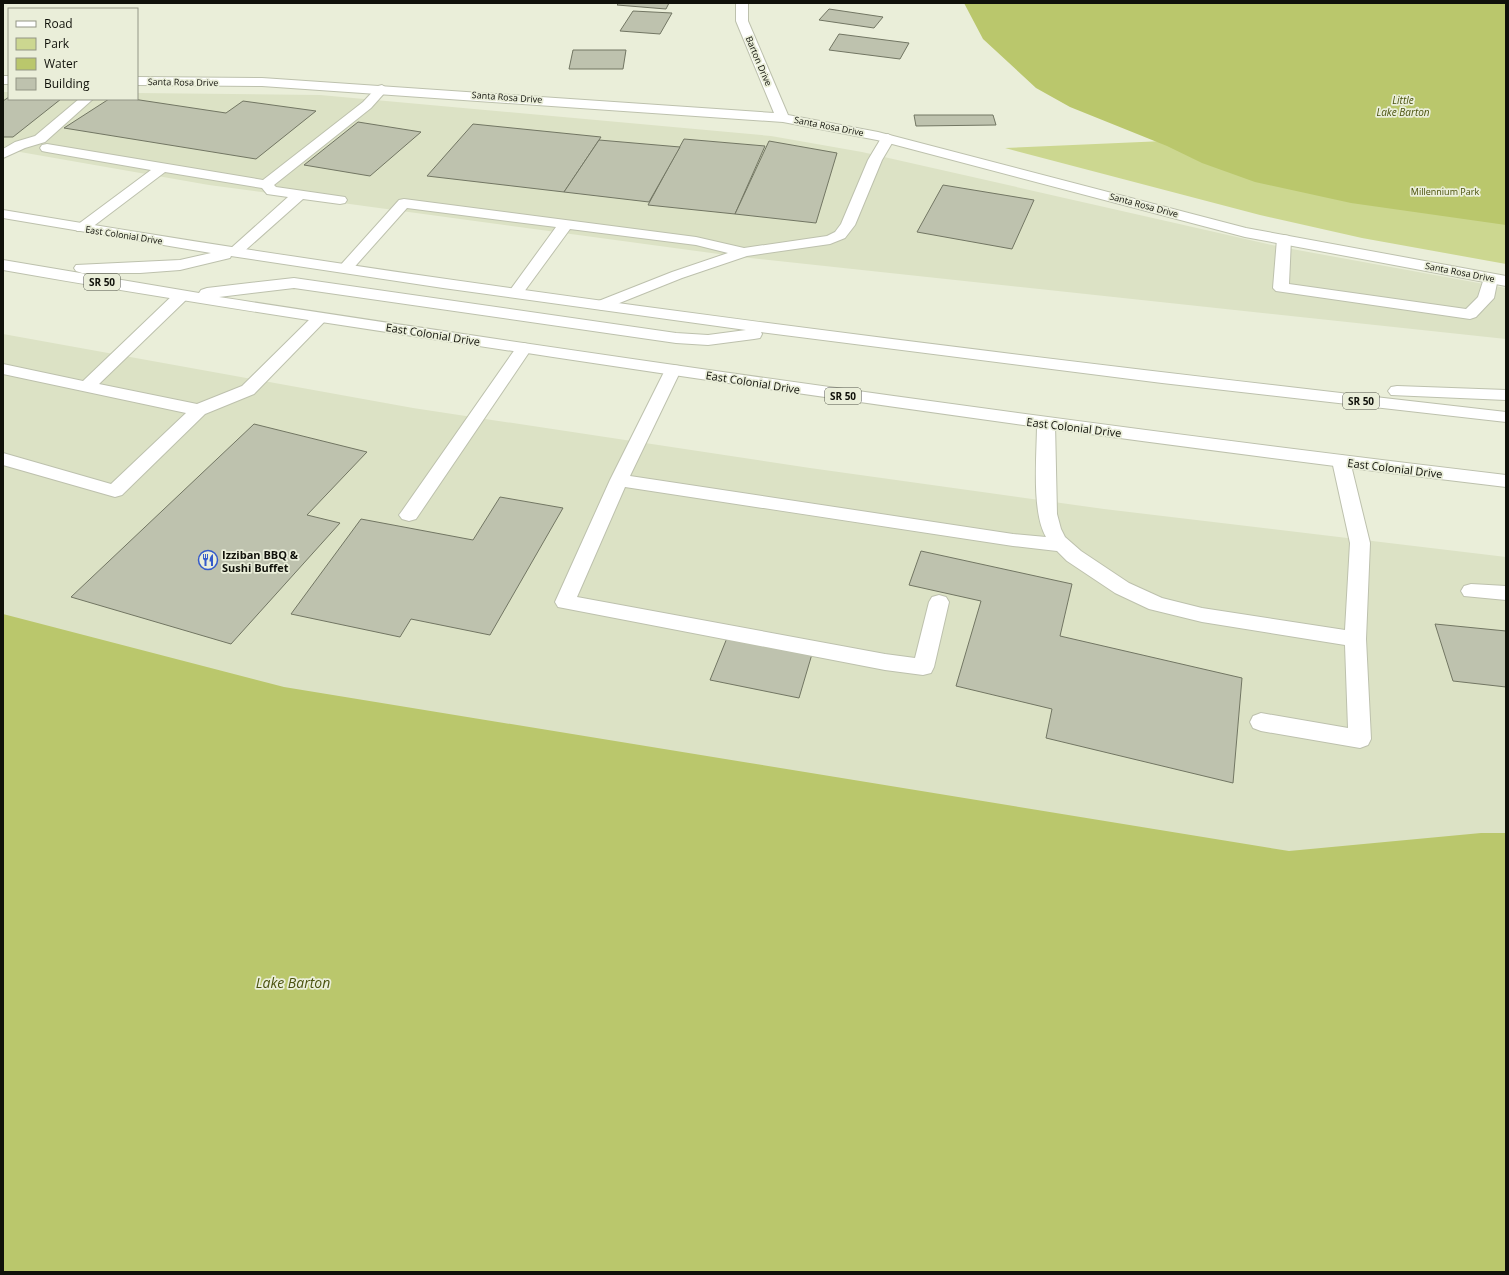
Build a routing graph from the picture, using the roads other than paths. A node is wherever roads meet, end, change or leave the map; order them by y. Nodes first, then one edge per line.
1 (742, 3) edge
2 (138, 81) edge
3 (382, 90) junction
4 (86, 100) edge
5 (783, 118) junction
6 (888, 138) junction
7 (47, 148) dead end
8 (3, 154) edge
9 (162, 168) junction
10 (266, 185) junction
11 (298, 195) junction
12 (340, 200) dead end
13 (3, 214) edge
14 (566, 224) junction
15 (82, 228) junction
16 (1284, 239) junction
17 (235, 252) junction
18 (744, 252) junction
19 (3, 265) edge
20 (23, 268) junction
21 (345, 269) junction
22 (1490, 278) junction
23 (1506, 281) edge
24 (516, 293) junction
25 (181, 296) junction
26 (602, 305) junction
27 (321, 317) junction
28 (783, 330) junction
29 (524, 348) junction
30 (3, 369) edge
31 (673, 370) junction
32 (1215, 385) junction
33 (86, 386) junction
34 (1506, 395) edge
35 (199, 410) junction
36 (1506, 417) edge
37 (1046, 424) junction
38 (3, 459) edge
39 (1341, 462) junction
40 (619, 480) junction
41 (1506, 481) edge
42 (409, 515) dead end
43 (1063, 545) junction
44 (1471, 591) dead end
45 (1506, 593) edge
46 (939, 602) dead end
47 (1355, 639) junction
48 (1261, 722) dead end

1 - 5 main road, Barton Drive
2 - 3 main road, Santa Rosa Drive
3 - 5 main road, Santa Rosa Drive
3 - 10 lane
4 - 8 lane
5 - 6 main road, Santa Rosa Drive
6 - 16 main road, Santa Rosa Drive
6 - 18 lane
7 - 9 lane
9 - 10 lane
9 - 15 lane
10 - 11 lane
11 - 12 lane
11 - 17 lane
13 - 15 main road, East Colonial Drive / SR 50
14 - 18 lane
14 - 21 lane
14 - 24 lane
15 - 17 main road, East Colonial Drive / SR 50
16 - 22 main road, Santa Rosa Drive
16 - 22 lane
17 - 20 main road
17 - 21 main road, East Colonial Drive / SR 50
18 - 26 lane
19 - 20 main road, East Colonial Drive / SR 50
20 - 25 main road, East Colonial Drive / SR 50
21 - 24 main road, East Colonial Drive / SR 50
22 - 23 main road, Santa Rosa Drive
24 - 26 main road, East Colonial Drive / SR 50
25 - 27 main road, East Colonial Drive / SR 50
25 - 28 main road
25 - 33 lane
26 - 28 main road, East Colonial Drive / SR 50
27 - 29 main road, East Colonial Drive / SR 50
27 - 35 lane
28 - 32 main road, East Colonial Drive / SR 50
29 - 31 main road, East Colonial Drive / SR 50
29 - 42 lane
30 - 33 lane
31 - 37 main road, East Colonial Drive / SR 50
31 - 40 lane
32 - 34 main road
32 - 36 main road, East Colonial Drive / SR 50
33 - 35 lane
35 - 38 lane
37 - 39 main road, East Colonial Drive / SR 50
37 - 43 lane
39 - 41 main road, East Colonial Drive / SR 50
39 - 47 lane
40 - 43 lane
40 - 46 lane
43 - 47 lane
44 - 45 lane
47 - 48 lane

